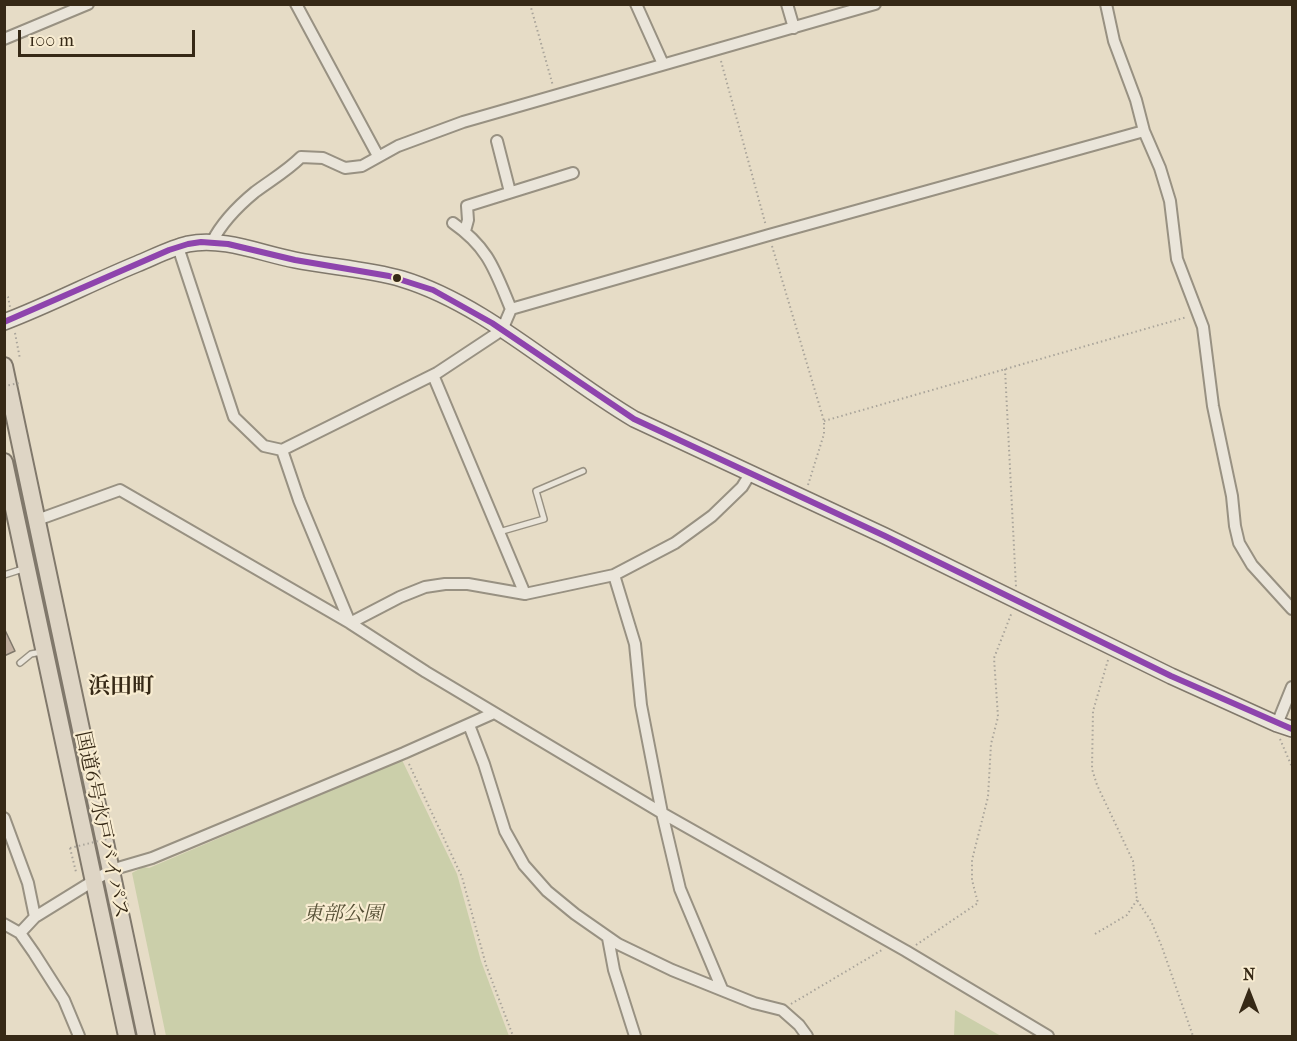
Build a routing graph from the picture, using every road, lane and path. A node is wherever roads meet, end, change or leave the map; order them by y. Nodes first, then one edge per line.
1 (88, 4) edge
2 (296, 4) edge
3 (530, 4) edge
4 (636, 4) edge
5 (787, 4) edge
6 (875, 4) edge
7 (1106, 4) edge
8 (794, 27) junction
9 (4, 39) edge
10 (663, 64) junction
11 (555, 94) junction
12 (1144, 131) junction
13 (497, 141) dead end
14 (378, 156) junction
15 (573, 173) dead end
16 (510, 192) junction
17 (453, 223) dead end
18 (465, 231) junction
19 (212, 242) junction
20 (177, 247) junction
21 (511, 309) junction
22 (1198, 314) junction
23 (4, 322) edge
24 (502, 330) junction
25 (4, 366) edge
26 (1005, 369) junction
27 (433, 375) junction
28 (20, 383) dead end
29 (4, 386) edge
30 (282, 450) junction
31 (4, 462) edge
32 (583, 471) dead end
33 (750, 474) junction
34 (804, 499) junction
35 (37, 520) junction
36 (500, 532) junction
37 (27, 567) junction
38 (4, 575) edge
39 (614, 575) junction
40 (525, 594) junction
41 (1017, 599) junction
42 (1293, 609) edge
43 (350, 623) junction
44 (1112, 647) junction
45 (45, 651) junction
46 (20, 663) dead end
47 (1293, 687) edge
48 (494, 713) junction
49 (1277, 724) junction
50 (469, 725) junction
51 (1293, 729) edge
52 (404, 753) junction
53 (1293, 767) edge
54 (662, 813) junction
55 (4, 818) edge
56 (115, 837) dead end
57 (111, 870) junction
58 (76, 872) dead end
59 (94, 880) junction
60 (1137, 900) junction
61 (35, 917) junction
62 (4, 924) edge
63 (20, 933) junction
64 (1095, 934) dead end
65 (608, 938) junction
66 (892, 944) junction
67 (906, 951) junction
68 (722, 989) junction
69 (782, 1010) junction
70 (79, 1036) edge
71 (127, 1036) edge
72 (146, 1036) edge
73 (513, 1036) edge
74 (635, 1036) edge
75 (807, 1036) edge
76 (1048, 1036) edge
77 (1193, 1036) edge

1 - 9 street
2 - 14 street
3 - 11 path
4 - 10 street
5 - 8 street
6 - 8 street
7 - 12 street
8 - 10 street
10 - 11 street
11 - 14 street
12 - 21 street
12 - 22 street
13 - 16 street
14 - 19 street
15 - 16 street
16 - 18 street
17 - 18 street
18 - 21 street
19 - 20 main road
19 - 24 main road
20 - 23 main road
20 - 30 street
21 - 24 street
22 - 26 path
22 - 42 street
24 - 27 street
24 - 33 main road
25 - 35 highway, 国道6号水戸バイパス
26 - 34 path
26 - 41 path
27 - 30 street
27 - 36 street
28 - 29 path, bridge
30 - 43 street
31 - 37 highway, 国道6号水戸バイパス
32 - 36 lane
33 - 34 main road
33 - 39 street
34 - 41 main road
35 - 43 street
35 - 57 highway, 国道6号水戸バイパス
36 - 40 street
37 - 38 lane
37 - 45 highway, 国道6号水戸バイパス
39 - 40 street
39 - 54 street
40 - 43 street
41 - 44 main road
41 - 67 path
43 - 48 street
44 - 49 main road
44 - 60 path
45 - 46 lane
45 - 59 highway, 国道6号水戸バイパス
47 - 49 street
48 - 50 street
48 - 54 street
49 - 51 main road
49 - 53 path
50 - 52 street
50 - 65 street
52 - 57 street
52 - 73 path
54 - 66 street
54 - 68 street
55 - 61 street
56 - 58 path, bridge
57 - 59 street
57 - 72 highway, 国道6号水戸バイパス
59 - 61 street
59 - 71 highway, 国道6号水戸バイパス
60 - 64 path
60 - 77 path
61 - 63 street
62 - 63 street
63 - 70 street
65 - 68 street
65 - 74 street
66 - 67 street
66 - 69 path
67 - 76 street
68 - 69 street
69 - 75 street

